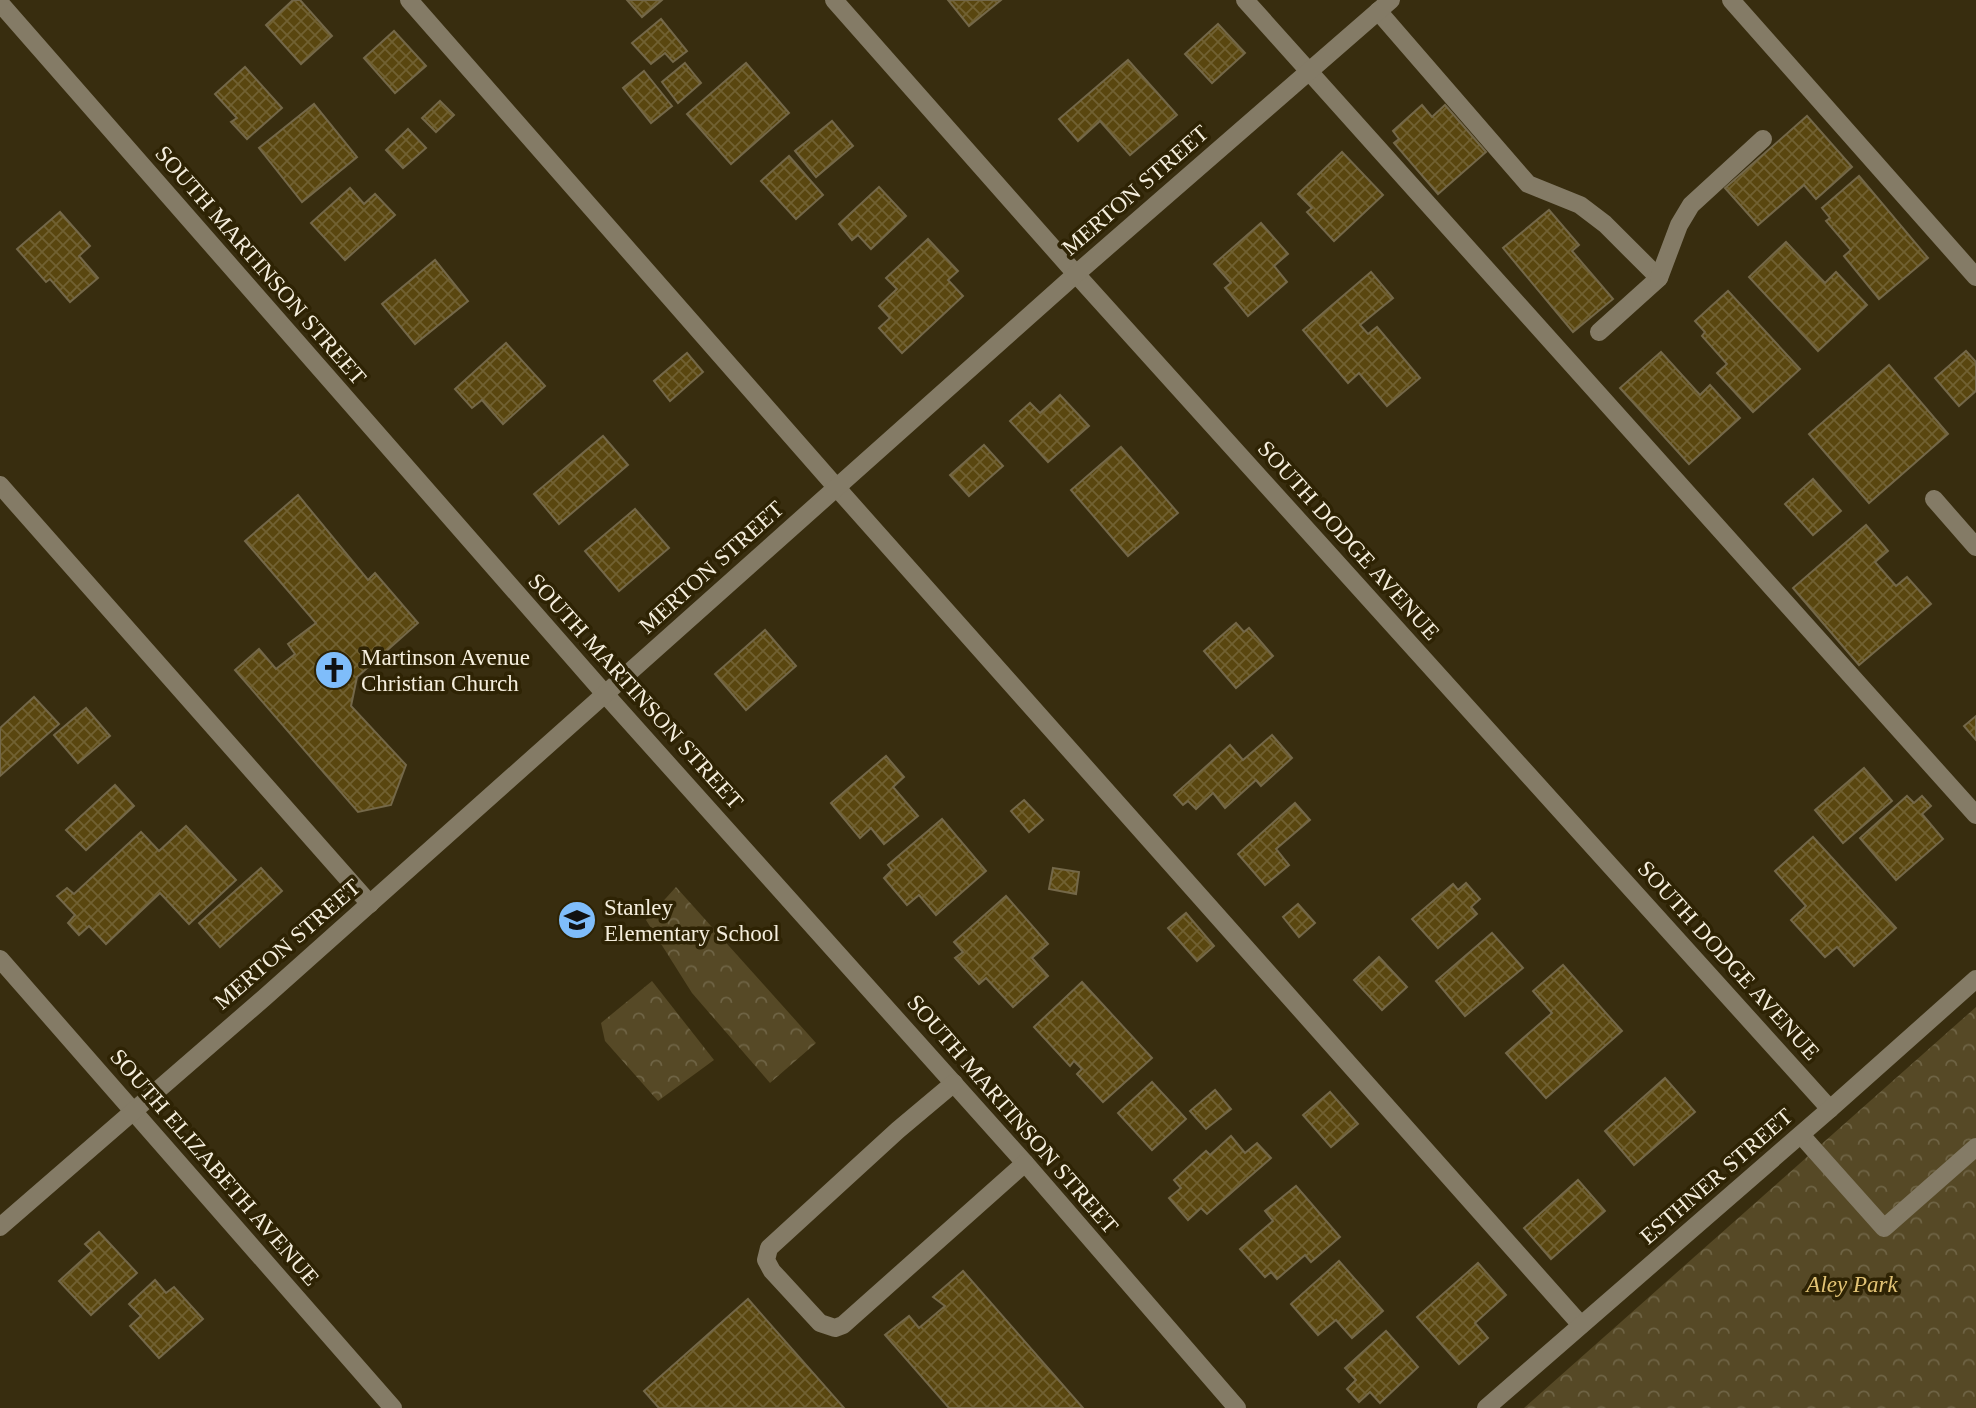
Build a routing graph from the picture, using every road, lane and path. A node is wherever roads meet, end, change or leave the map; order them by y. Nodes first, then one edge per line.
1 (409, 0) edge
2 (834, 0) edge
3 (1245, 0) edge
4 (1731, 0) edge
5 (0, 3) edge
6 (1385, 6) edge
7 (1308, 72) junction
8 (1763, 139) dead end
9 (1076, 274) junction
10 (1976, 277) edge
11 (1659, 278) junction
12 (1599, 332) dead end
13 (0, 485) edge
14 (837, 488) junction
15 (1934, 499) dead end
16 (1976, 547) edge
17 (605, 694) junction
18 (1976, 815) edge
19 (370, 904) junction
20 (0, 959) edge
21 (1976, 979) edge
22 (954, 1083) junction
23 (1830, 1109) junction
24 (134, 1111) junction
25 (1801, 1135) junction
26 (1976, 1147) edge
27 (1026, 1163) junction
28 (0, 1227) edge
29 (1581, 1325) junction
30 (393, 1408) edge
31 (1237, 1408) edge
32 (1486, 1408) edge

1 - 14 street
2 - 9 street, SOUTH DODGE AVENUE
3 - 7 street
4 - 10 street
5 - 17 street, SOUTH MARTINSON STREET
6 - 7 street, MERTON STREET
6 - 11 street
7 - 9 street, MERTON STREET
7 - 18 street
8 - 11 street
9 - 14 street, MERTON STREET
9 - 23 street, SOUTH DODGE AVENUE
11 - 12 street
13 - 19 street
14 - 17 street, MERTON STREET
14 - 29 street
15 - 16 street
17 - 19 street, MERTON STREET
17 - 22 street, SOUTH MARTINSON STREET
19 - 24 street, MERTON STREET
20 - 24 street, SOUTH ELIZABETH AVENUE
21 - 23 street, ESTHNER STREET
22 - 27 street, SOUTH MARTINSON STREET
22 - 27 street
23 - 25 street, ESTHNER STREET
24 - 28 street, MERTON STREET
24 - 30 street, SOUTH ELIZABETH AVENUE
25 - 26 street
25 - 29 street, ESTHNER STREET
27 - 31 street, SOUTH MARTINSON STREET
29 - 32 street, ESTHNER STREET

